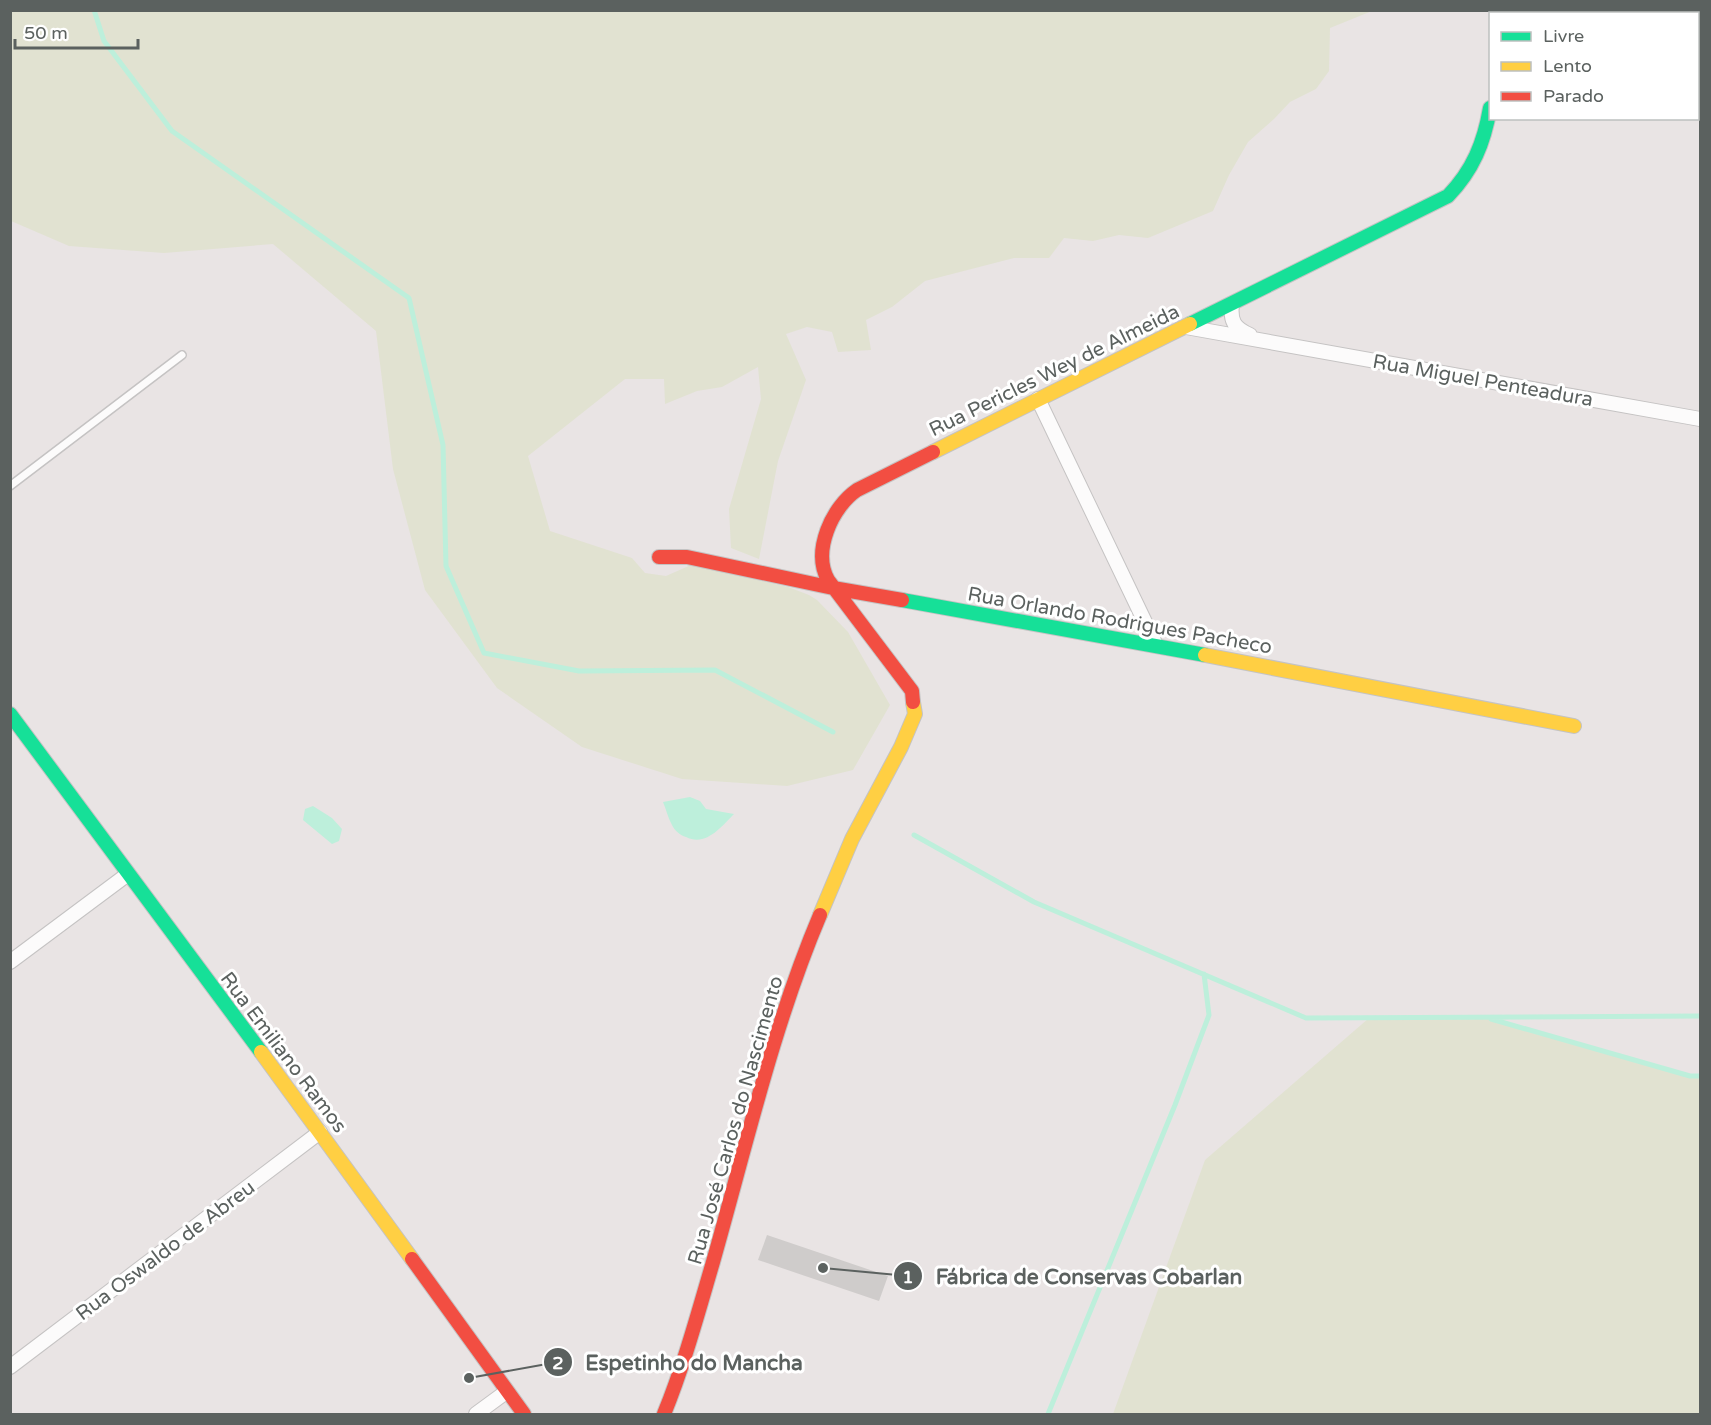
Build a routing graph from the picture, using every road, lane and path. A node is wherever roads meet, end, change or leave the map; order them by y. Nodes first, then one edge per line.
1 (1489, 116) edge
2 (1232, 304) junction
3 (1186, 327) junction
4 (1266, 342) junction
5 (182, 354) dead end
6 (1038, 399) junction
7 (1701, 419) edge
8 (10, 486) edge
9 (659, 557) dead end
10 (833, 588) junction
11 (1156, 645) junction
12 (10, 714) edge
13 (1574, 726) dead end
14 (901, 747) joint
15 (128, 874) junction
16 (10, 962) edge
17 (320, 1132) junction
18 (10, 1367) edge
19 (506, 1392) junction
20 (476, 1414) edge
21 (524, 1414) edge
22 (664, 1414) edge

1 - 2 street, Rua Pericles Wey de Almeida
2 - 3 street, Rua Pericles Wey de Almeida
2 - 4 street, Rua Miguel Penteadura
3 - 4 street, Rua Miguel Penteadura
3 - 6 street, Rua Pericles Wey de Almeida
4 - 7 street, Rua Miguel Penteadura
5 - 8 lane
6 - 10 street, Rua Pericles Wey de Almeida
6 - 11 street
9 - 10 street, Rua Orlando Rodrigues Pacheco
10 - 11 street, Rua Orlando Rodrigues Pacheco
10 - 14 street, Rua Pericles Wey de Almeida
11 - 13 street, Rua Orlando Rodrigues Pacheco
12 - 15 street, Rua Emiliano Ramos
14 - 22 street, Rua José Carlos do Nascimento
15 - 16 street
15 - 17 street, Rua Emiliano Ramos
17 - 18 street, Rua Oswaldo de Abreu
17 - 19 street, Rua Emiliano Ramos
19 - 20 street
19 - 21 street, Rua Emiliano Ramos

